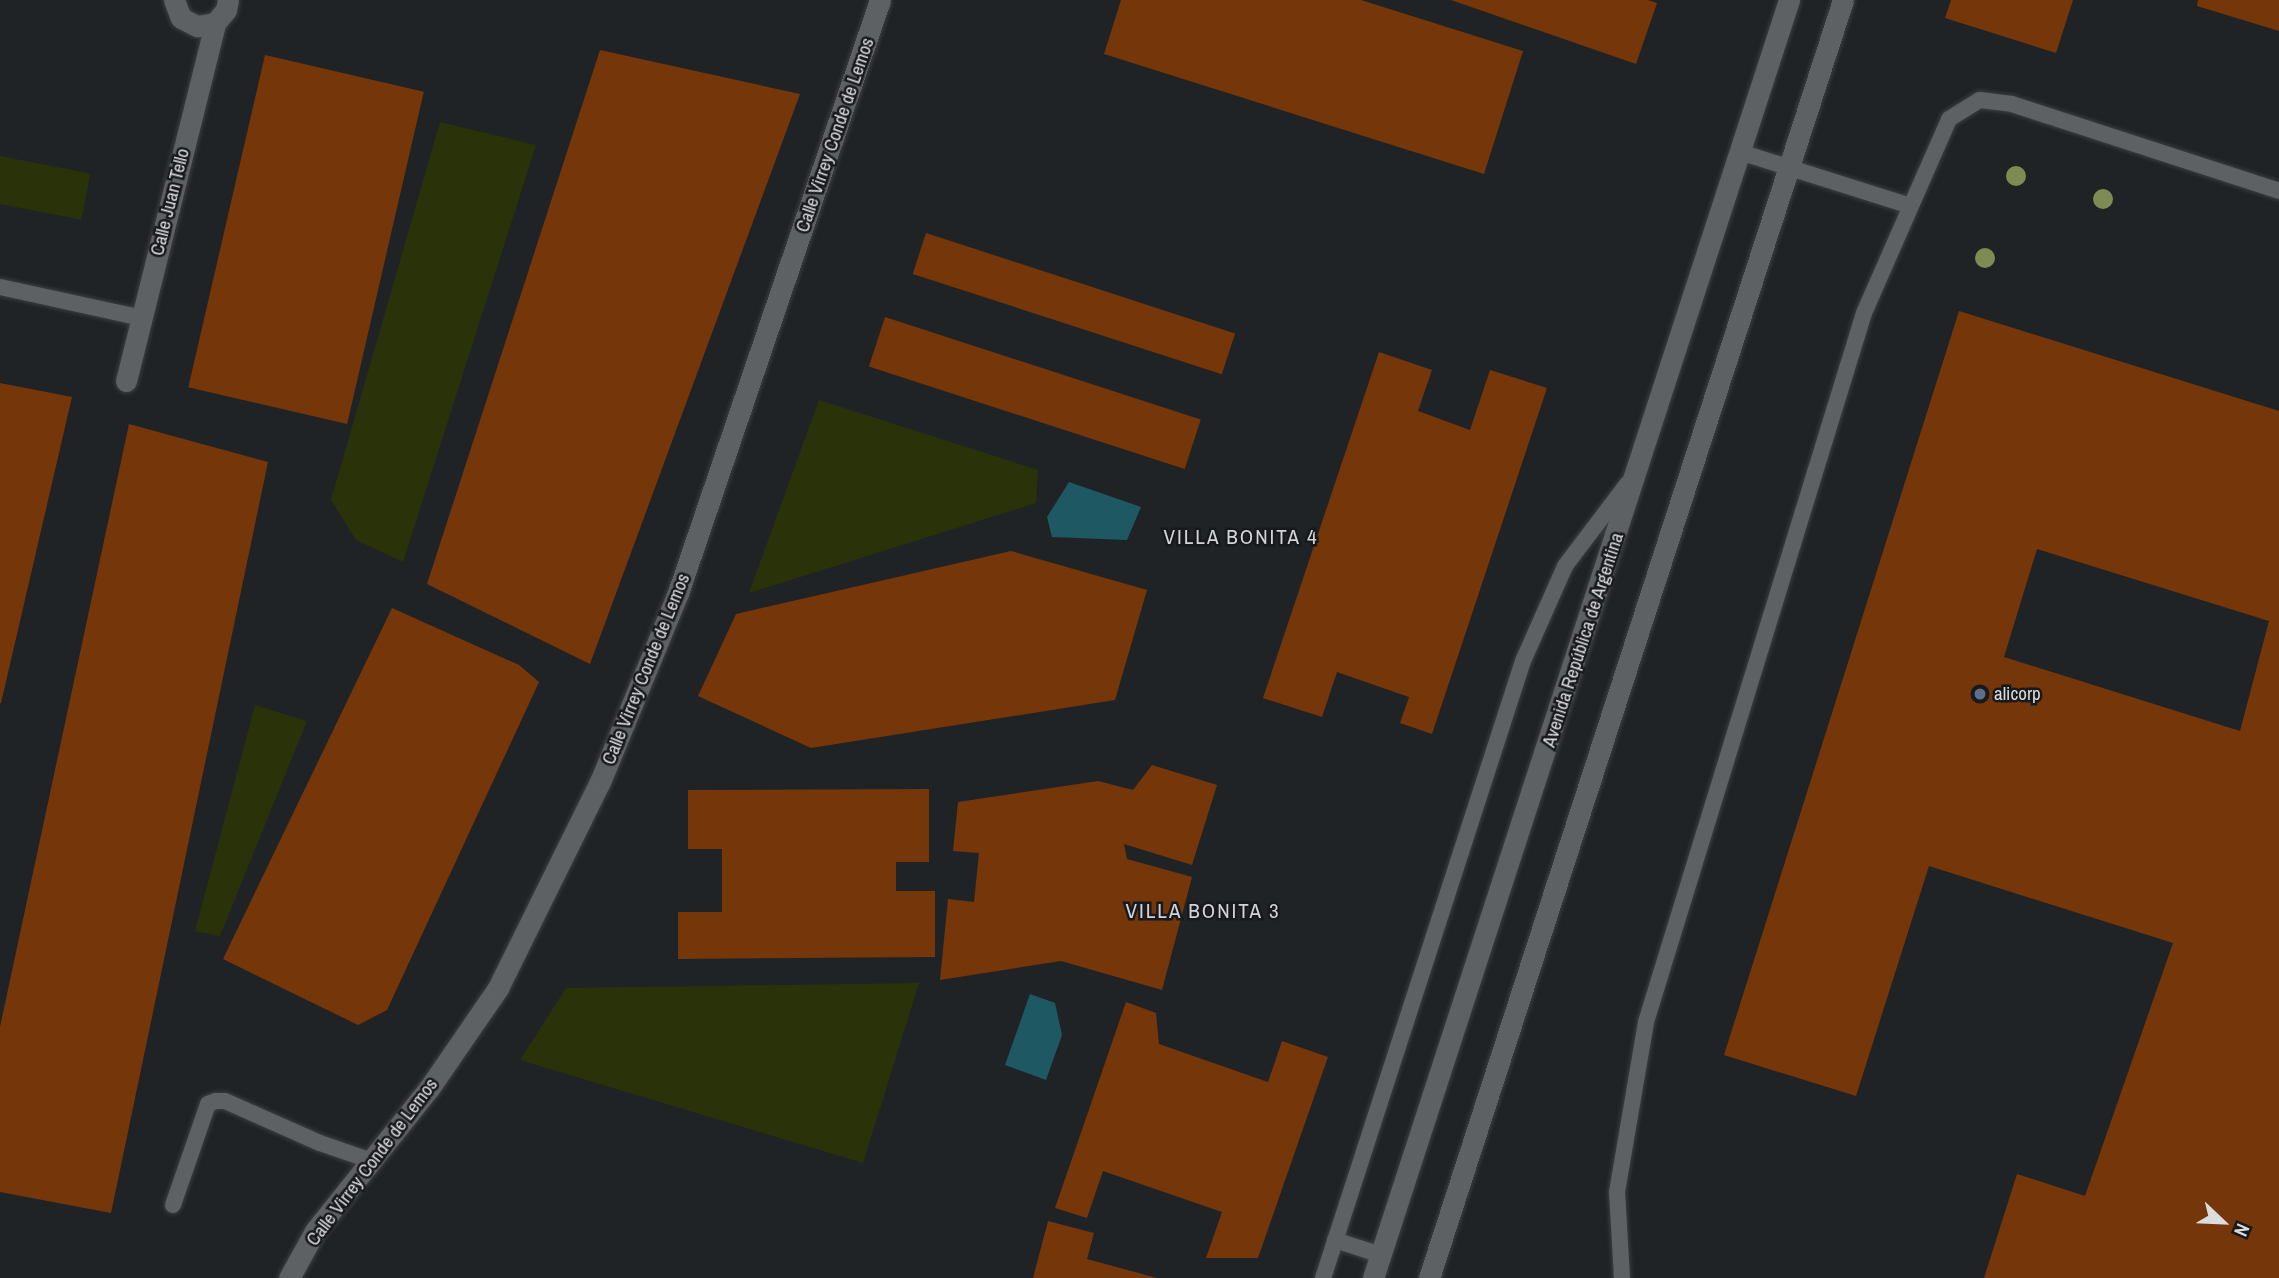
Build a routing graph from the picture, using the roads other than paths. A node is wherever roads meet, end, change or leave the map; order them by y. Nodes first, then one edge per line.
1 (174, 0) edge
2 (228, 0) edge
3 (880, 0) edge
4 (1789, 0) edge
5 (1843, 0) edge
6 (215, 23) junction
7 (1740, 152) junction
8 (1789, 167) junction
9 (2279, 191) edge
10 (1910, 206) junction
11 (0, 287) edge
12 (142, 318) junction
13 (126, 381) dead end
14 (1638, 470) junction
15 (369, 1160) junction
16 (173, 1205) dead end
17 (1335, 1240) junction
18 (1381, 1255) junction
19 (289, 1278) edge
20 (1323, 1278) edge
21 (1373, 1278) edge
22 (1429, 1278) edge
23 (1622, 1278) edge

1 - 6 main road
2 - 6 main road, Calle Juan Tello
3 - 15 main road, Calle Virrey Conde de Lemos
4 - 7 main road, Avenida República de Argentina
5 - 8 main road
6 - 12 main road, Calle Juan Tello
7 - 8 lane
7 - 14 main road, Avenida República de Argentina
8 - 10 lane
8 - 22 main road
9 - 10 lane
10 - 23 lane
11 - 12 lane
12 - 13 main road, Calle Juan Tello
14 - 17 lane
14 - 18 main road, Avenida República de Argentina
15 - 16 lane
15 - 19 main road, Calle Virrey Conde de Lemos
17 - 18 lane
17 - 20 lane
18 - 21 main road, Avenida República de Argentina

